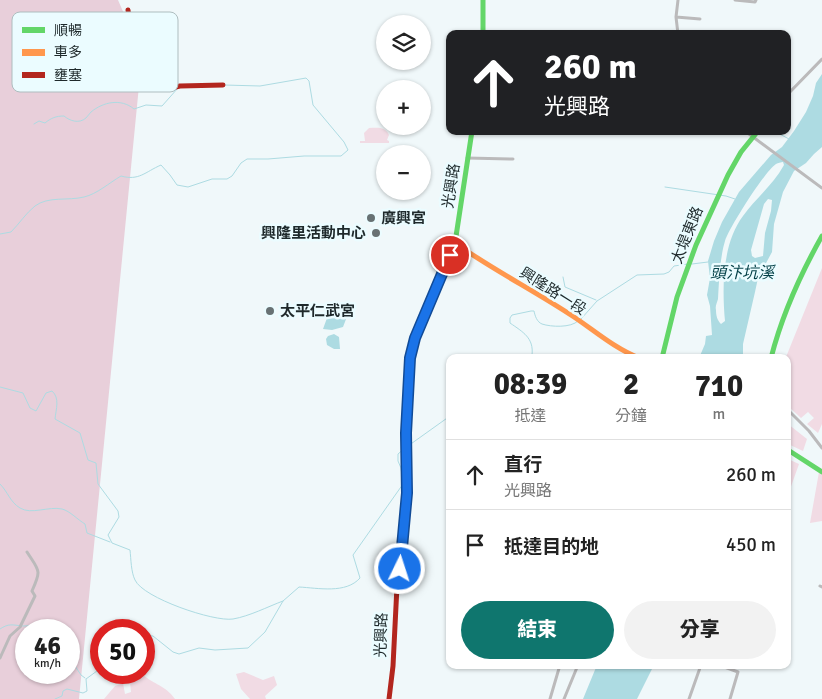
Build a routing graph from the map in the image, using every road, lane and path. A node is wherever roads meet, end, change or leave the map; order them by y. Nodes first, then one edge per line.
1 (483, 0) edge
2 (678, 0) edge
3 (735, 0) edge
4 (756, 0) edge
5 (676, 17) junction
6 (700, 19) dead end
7 (483, 30) edge
8 (678, 30) edge
9 (822, 59) edge
10 (223, 85) dead end
11 (178, 86) edge
12 (791, 91) edge
13 (471, 135) edge
14 (750, 135) edge
15 (757, 135) edge
16 (756, 139) junction
17 (468, 158) junction
18 (514, 159) dead end
19 (822, 188) edge
20 (822, 236) edge
21 (455, 243) junction
22 (631, 354) edge
23 (663, 354) edge
24 (772, 354) edge
25 (791, 413) edge
26 (822, 448) edge
27 (791, 452) edge
28 (822, 472) edge
29 (27, 552) dead end
30 (0, 658) edge
31 (559, 669) edge
32 (576, 669) edge
33 (700, 669) edge
34 (730, 669) edge
35 (389, 699) edge
36 (550, 699) edge
37 (564, 699) edge
38 (689, 699) edge
39 (730, 699) edge

1 - 7 street
2 - 5 street
3 - 4 street
5 - 6 street
5 - 8 street
9 - 12 street
10 - 11 street
13 - 17 street, 光興路
14 - 16 street
15 - 16 street, 太堤東路
16 - 19 street
16 - 23 street, 太堤東路
17 - 18 street
17 - 21 street, 光興路
20 - 24 street
21 - 22 street, 興隆路一段
21 - 35 street, 光興路
25 - 26 street
27 - 28 street
29 - 30 street
31 - 36 street
32 - 37 street
33 - 38 street
34 - 39 street

